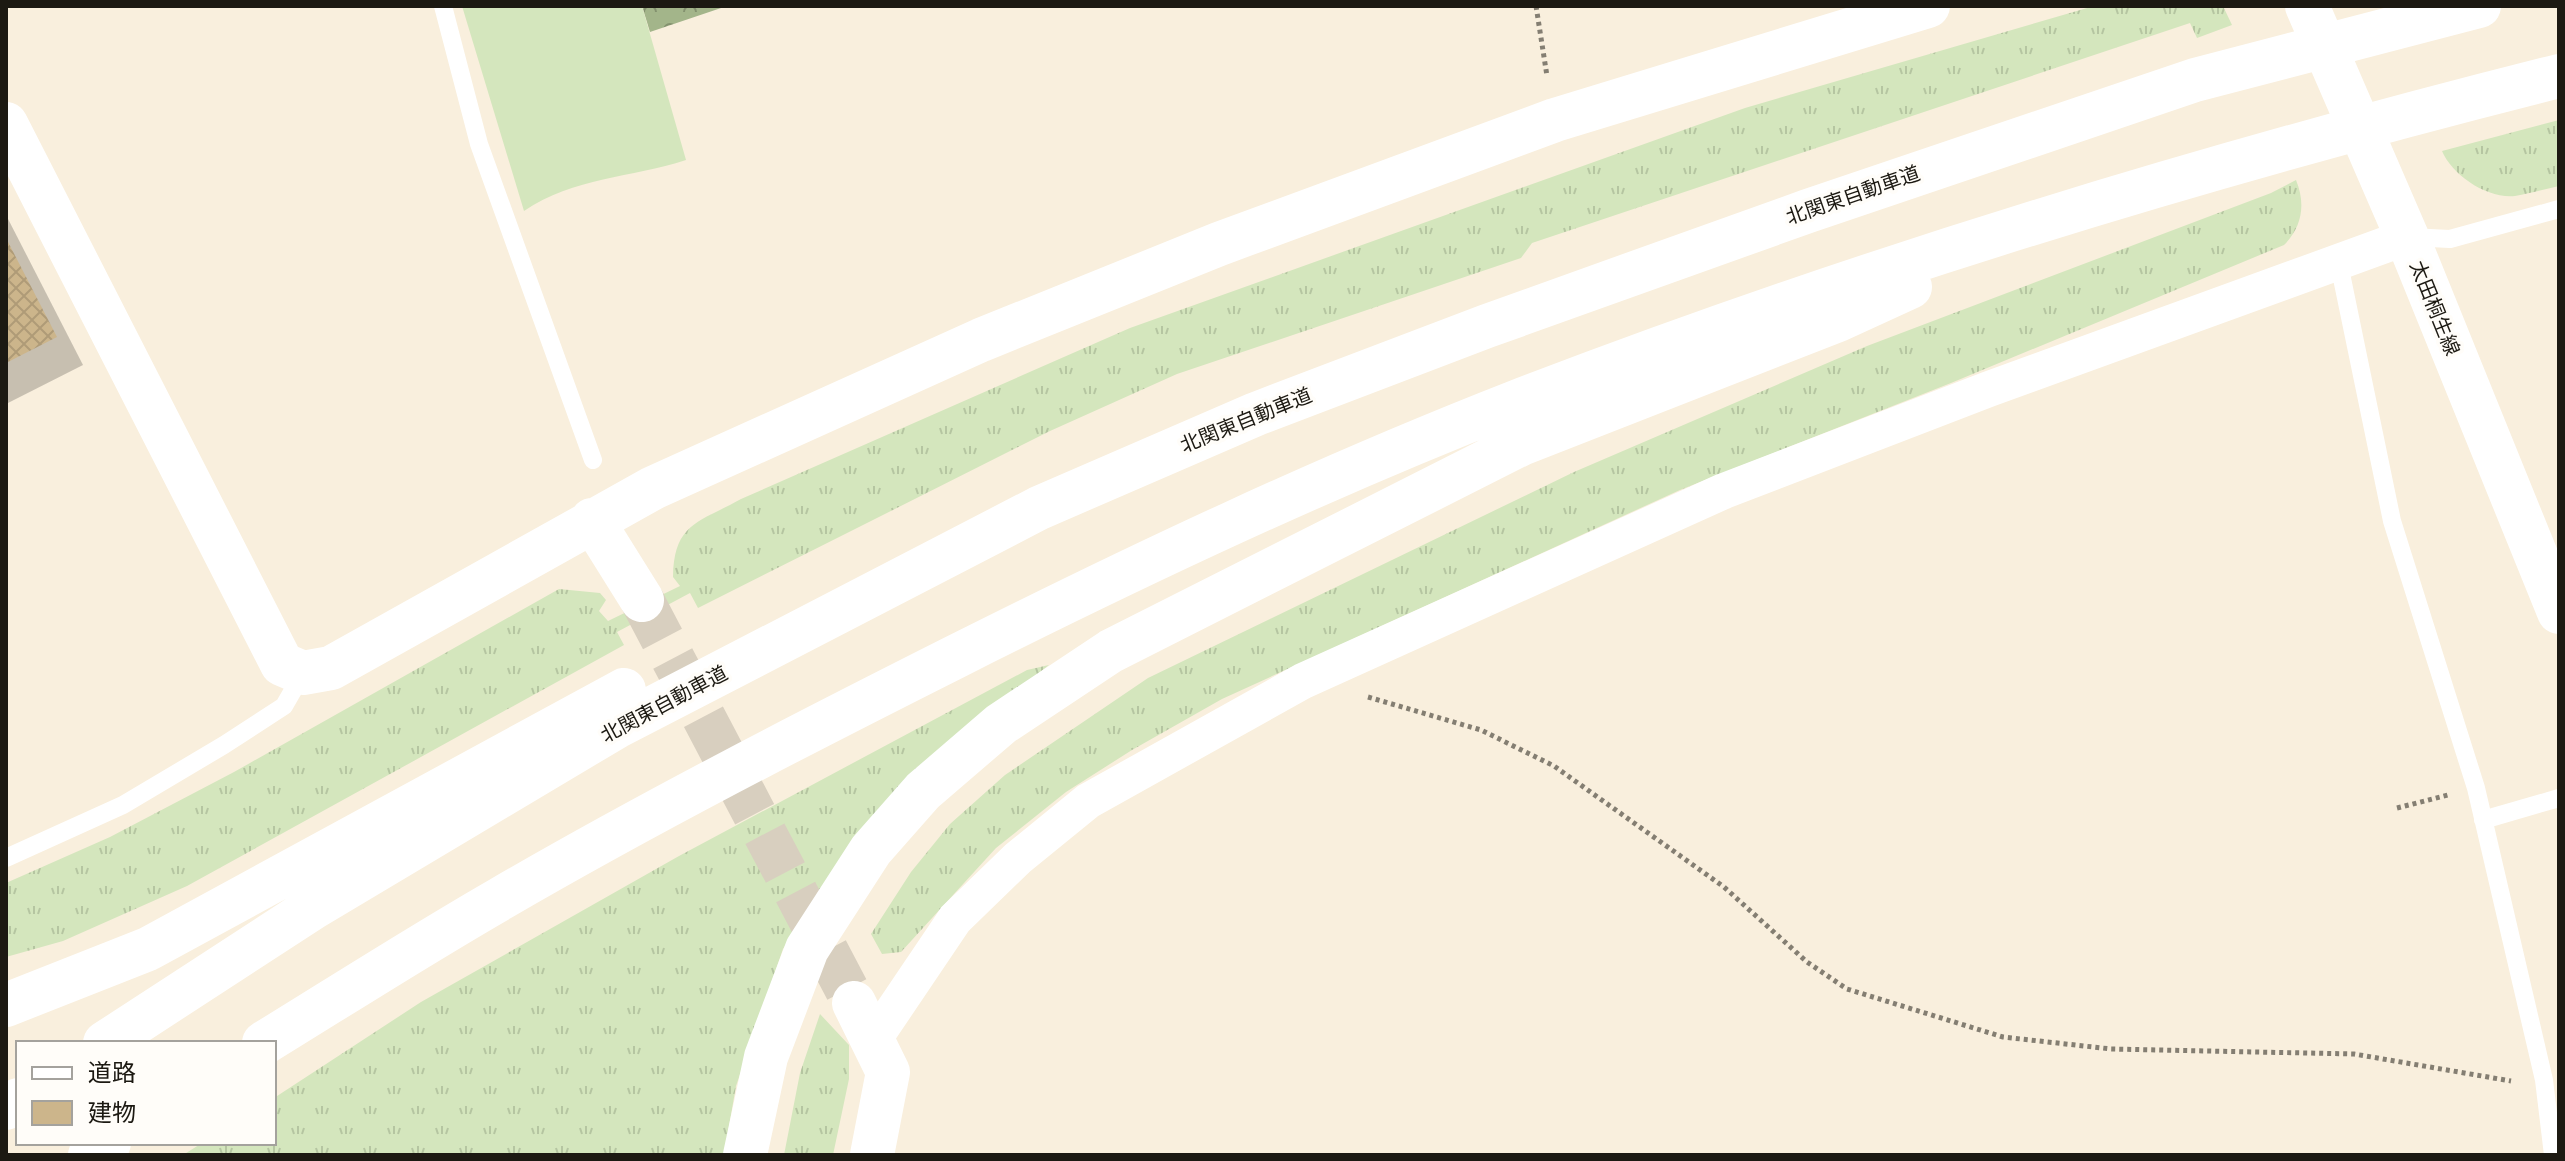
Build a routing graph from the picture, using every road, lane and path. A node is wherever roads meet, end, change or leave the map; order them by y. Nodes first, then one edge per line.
1 (443, 6) edge
2 (1536, 6) edge
3 (1928, 6) edge
4 (2307, 6) edge
5 (2460, 11) edge
6 (2559, 76) edge
7 (1555, 120) junction
8 (6, 124) edge
9 (2087, 206) junction
10 (2559, 209) edge
11 (2407, 237) junction
12 (2338, 259) junction
13 (593, 460) dead end
14 (1039, 508) junction
15 (592, 520) junction
16 (642, 600) tunnel mouth
17 (2559, 612) edge
18 (303, 673) junction
19 (1303, 681) junction
20 (2476, 788) junction
21 (2559, 798) edge
22 (2397, 808) dead end
23 (2483, 820) junction
24 (6, 858) edge
25 (6, 1005) edge
26 (864, 1021) joint
27 (108, 1041) edge
28 (267, 1041) edge
29 (2544, 1080) junction
30 (2547, 1152) edge
31 (745, 1155) edge
32 (872, 1155) edge

1 - 13 lane
2 - 7 path
3 - 7 main road
4 - 11 main road, 太田桐生線
5 - 14 main road, 北関東自動車道
6 - 9 main road
7 - 15 main road
8 - 18 main road
9 - 28 main road
9 - 31 main road
10 - 11 lane
11 - 12 street
11 - 17 main road, 太田桐生線
12 - 19 street
12 - 20 lane
14 - 25 main road
14 - 27 main road, 北関東自動車道
15 - 16 main road
15 - 18 main road
18 - 24 lane
19 - 26 street
19 - 29 path
20 - 22 path
20 - 23 lane
21 - 23 lane
23 - 29 lane
26 - 32 main road
29 - 30 lane

